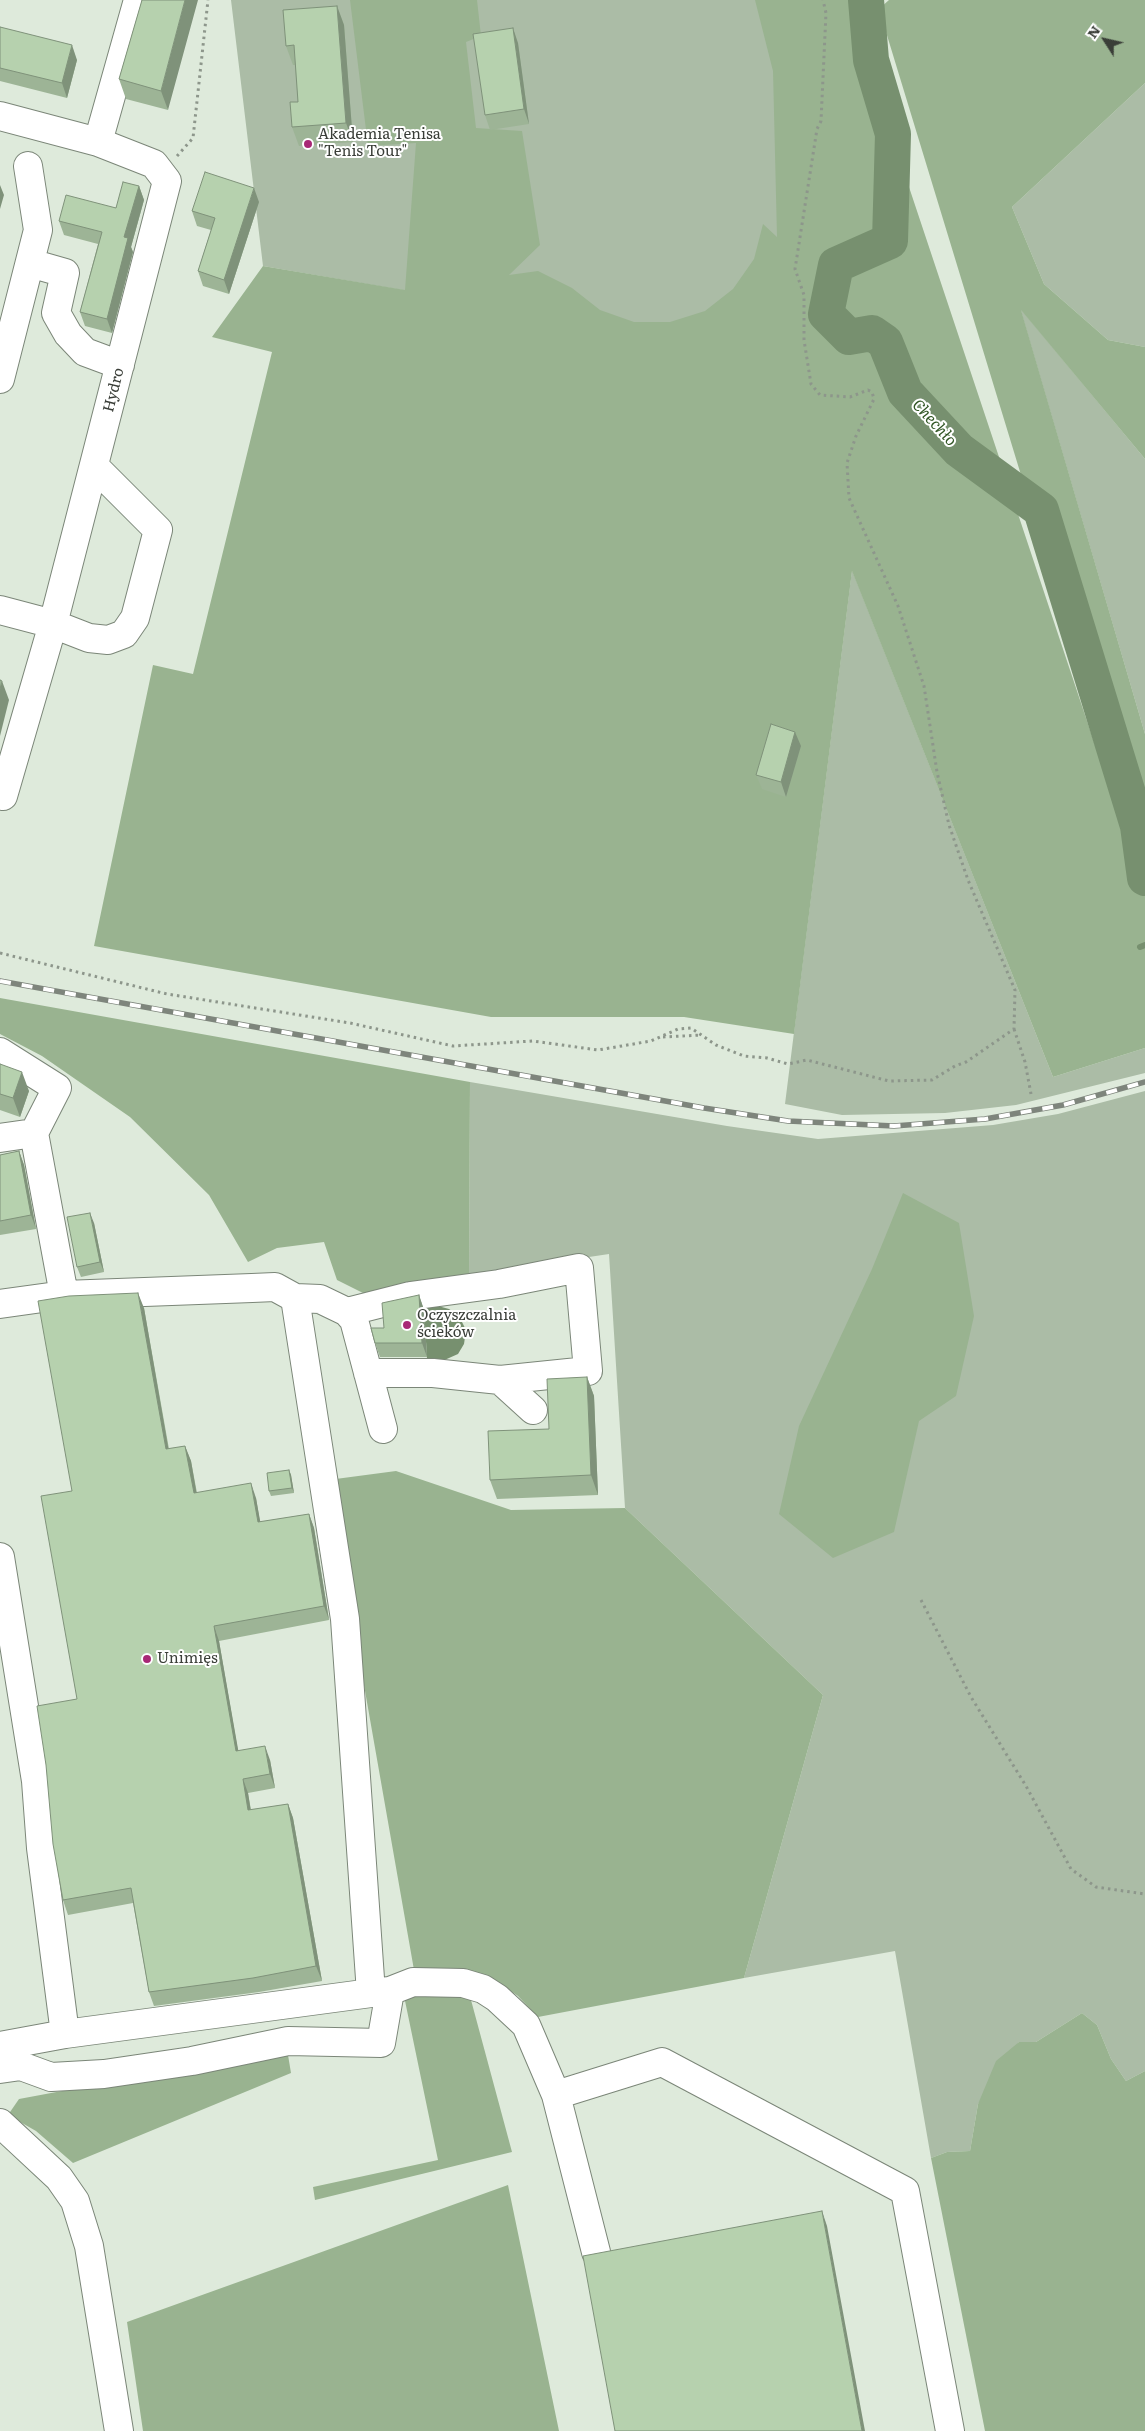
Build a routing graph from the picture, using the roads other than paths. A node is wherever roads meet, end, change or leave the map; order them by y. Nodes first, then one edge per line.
1 (138, 0) edge
2 (0, 116) edge
3 (98, 142) junction
4 (28, 166) dead end
5 (30, 263) junction
6 (120, 365) junction
7 (0, 379) edge
8 (95, 467) junction
9 (0, 610) edge
10 (53, 624) junction
11 (0, 795) edge
12 (0, 1052) edge
13 (34, 1133) junction
14 (0, 1138) edge
15 (64, 1295) junction
16 (295, 1298) junction
17 (0, 1304) edge
18 (347, 1312) junction
19 (368, 1373) junction
20 (500, 1380) junction
21 (533, 1410) dead end
22 (383, 1429) dead end
23 (0, 1557) edge
24 (380, 1992) junction
25 (65, 2034) junction
26 (0, 2046) edge
27 (0, 2069) edge
28 (556, 2095) junction
29 (0, 2123) edge
30 (596, 2252) edge
31 (119, 2431) edge
32 (950, 2431) edge

1 - 3 street
2 - 3 street
3 - 6 street, Hydro
4 - 5 street
5 - 6 street
5 - 7 street
6 - 8 street, Hydro
8 - 10 street, Hydro
8 - 10 street
9 - 10 street
10 - 11 street, Hydro
12 - 13 street
13 - 14 street
13 - 15 street
15 - 16 street
15 - 17 street
16 - 18 street
16 - 24 street
18 - 19 street
18 - 20 street
19 - 20 street
19 - 22 street
20 - 21 street
23 - 25 street
24 - 25 street
24 - 27 street
24 - 28 street
25 - 26 street
28 - 30 street
28 - 32 street
29 - 31 street

